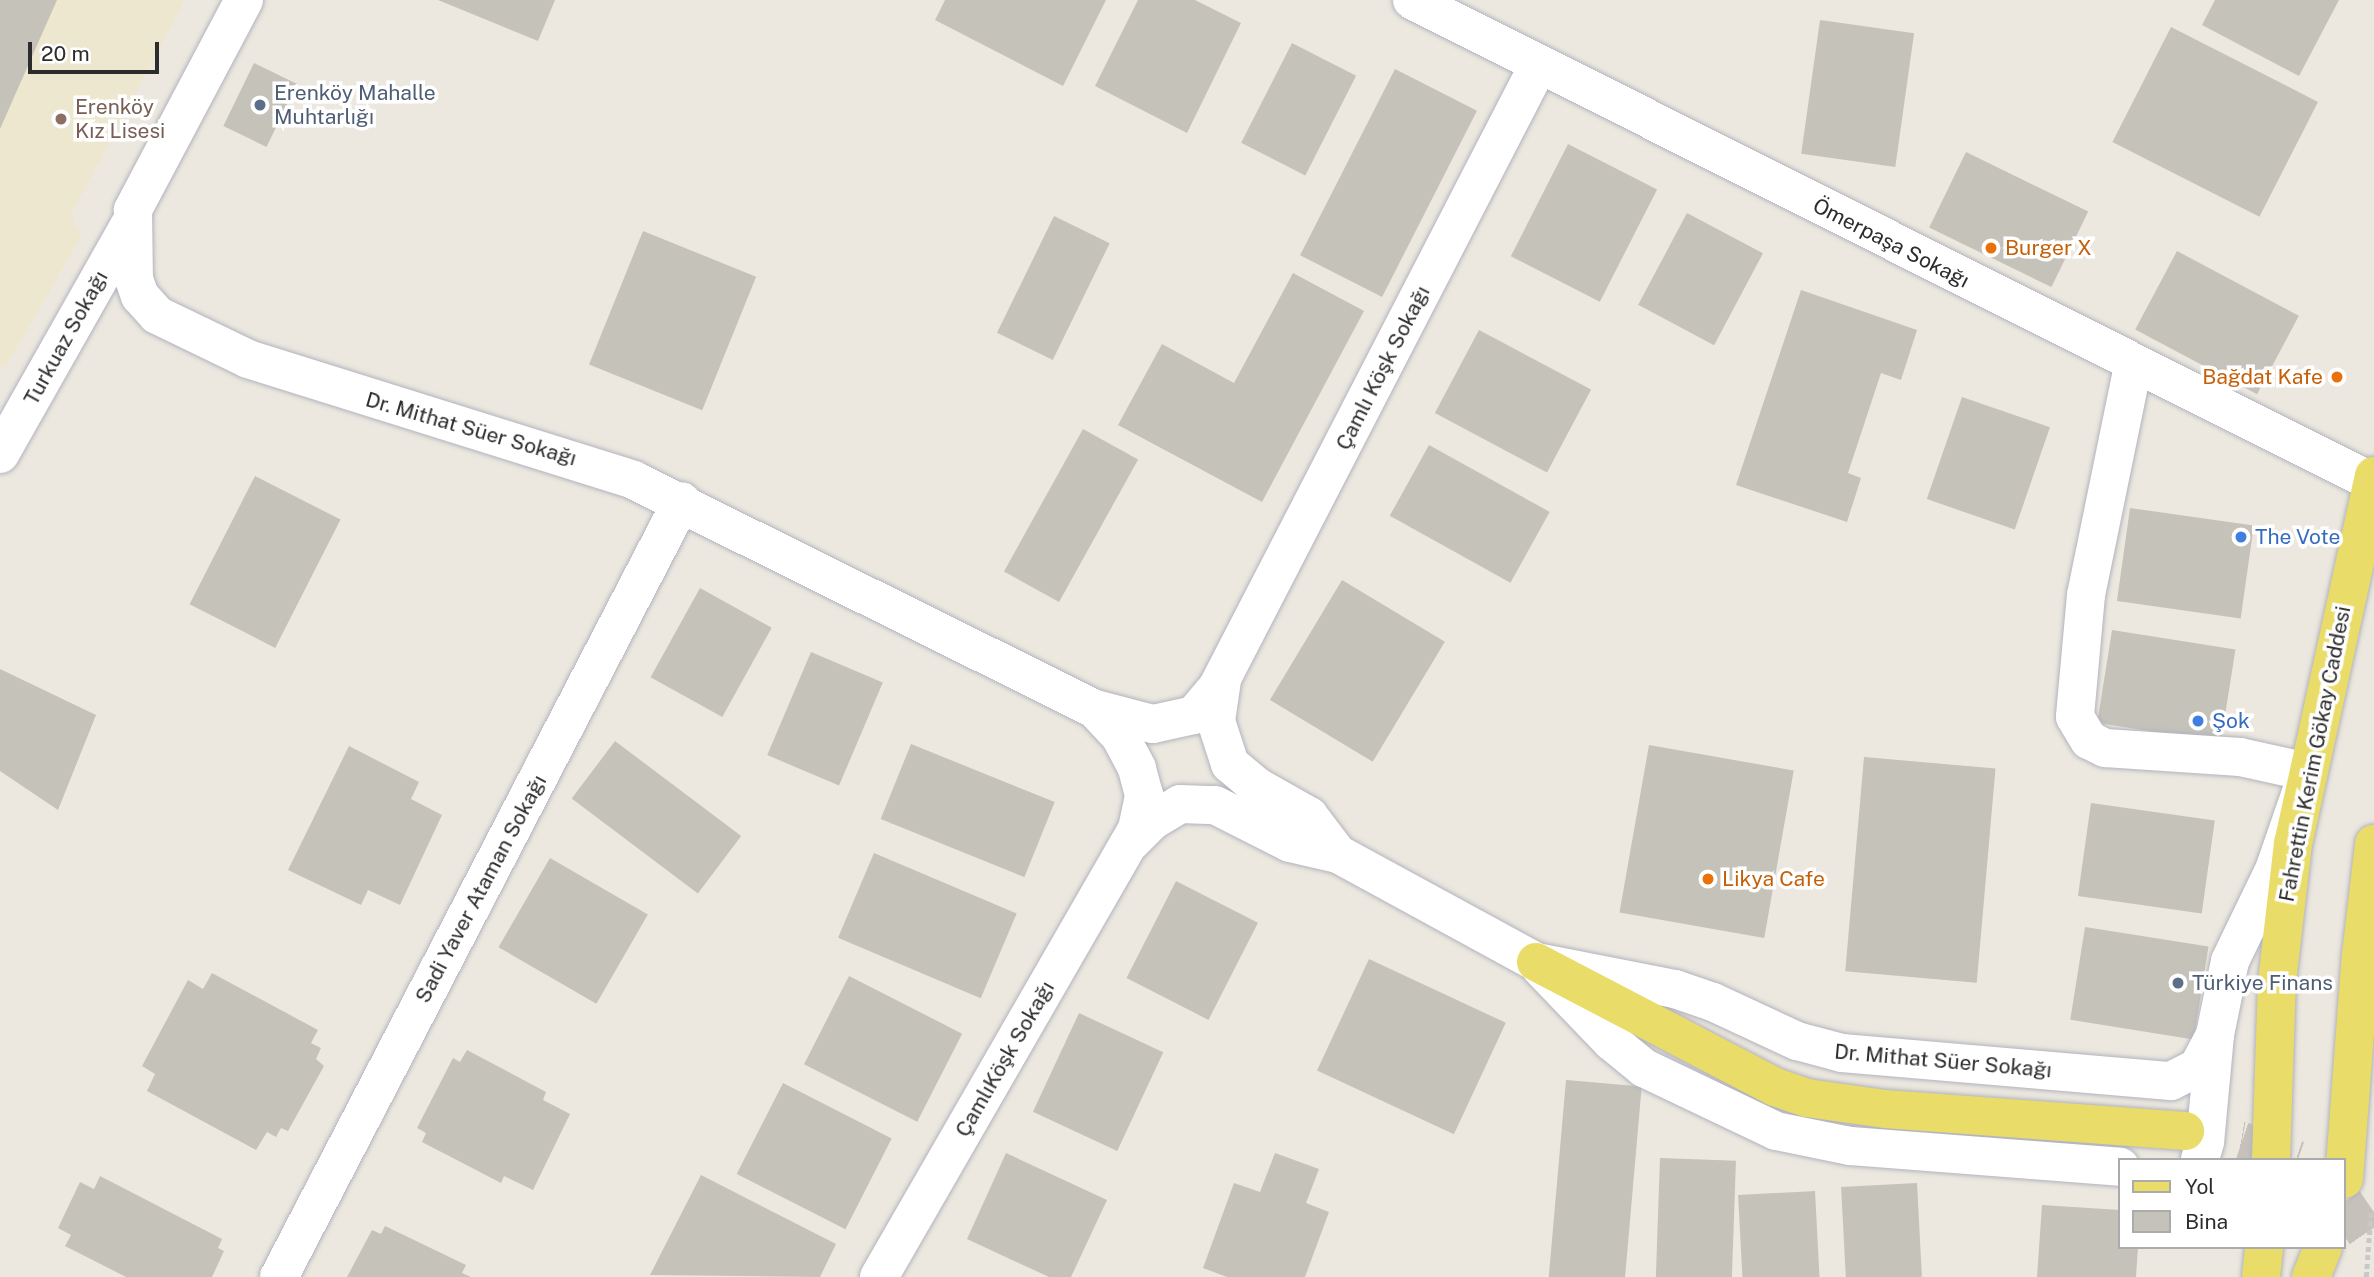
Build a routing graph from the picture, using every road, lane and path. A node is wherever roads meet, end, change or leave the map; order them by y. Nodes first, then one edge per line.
1 (244, 0) edge
2 (1412, 0) edge
3 (1472, 14) edge
4 (1539, 64) junction
5 (131, 222) junction
6 (2133, 366) junction
7 (0, 454) edge
8 (2373, 479) edge
9 (682, 501) junction
10 (1225, 672) junction
11 (1095, 709) junction
12 (2308, 772) junction
13 (1131, 842) junction
14 (2374, 844) edge
15 (1338, 855) junction
16 (1536, 962) junction
17 (2215, 1035) junction
18 (2192, 1145) edge
19 (2271, 1158) edge
20 (2118, 1167) edge
21 (2353, 1193) edge
22 (2264, 1249) edge
23 (2322, 1249) edge
24 (279, 1277) edge
25 (879, 1277) edge
26 (2261, 1277) edge
27 (2311, 1277) edge
28 (2366, 1277) edge

1 - 5 street, Dr. Mithat Süer Sokağı
2 - 3 street, Ömerpaşa Sokağı
3 - 4 street, Ömerpaşa Sokağı
4 - 6 street, Ömerpaşa Sokağı
4 - 10 street, Çamlı Köşk Sokağı
5 - 7 street, Turkuaz Sokağı
5 - 9 street, Dr. Mithat Süer Sokağı
6 - 8 street, Ömerpaşa Sokağı
6 - 12 street
8 - 12 main road, Fahrettin Kerim Gökay Caddesi
9 - 11 street, Dr. Mithat Süer Sokağı
9 - 24 street, Sadi Yaver Ataman Sokağı
10 - 11 street, Dr. Mithat Süer Sokağı
10 - 15 street, Dr. Mithat Süer Sokağı
11 - 13 street, Dr. Mithat Süer Sokağı
12 - 17 street, Dr. Mithat Süer Sokağı
12 - 19 main road, Fahrettin Kerim Gökay Caddesi
13 - 15 street, Dr. Mithat Süer Sokağı
13 - 25 street, ÇamlıKöşk Sokağı
14 - 21 main road
15 - 16 street, Dr. Mithat Süer Sokağı
16 - 17 street, Dr. Mithat Süer Sokağı
16 - 18 main road, Dr. Mithat Süer Sokağı
16 - 20 street, Dr. Mithat Süer Sokağı
17 - 18 street, Dr. Mithat Süer Sokağı
21 - 28 path
22 - 26 main road
23 - 27 main road

